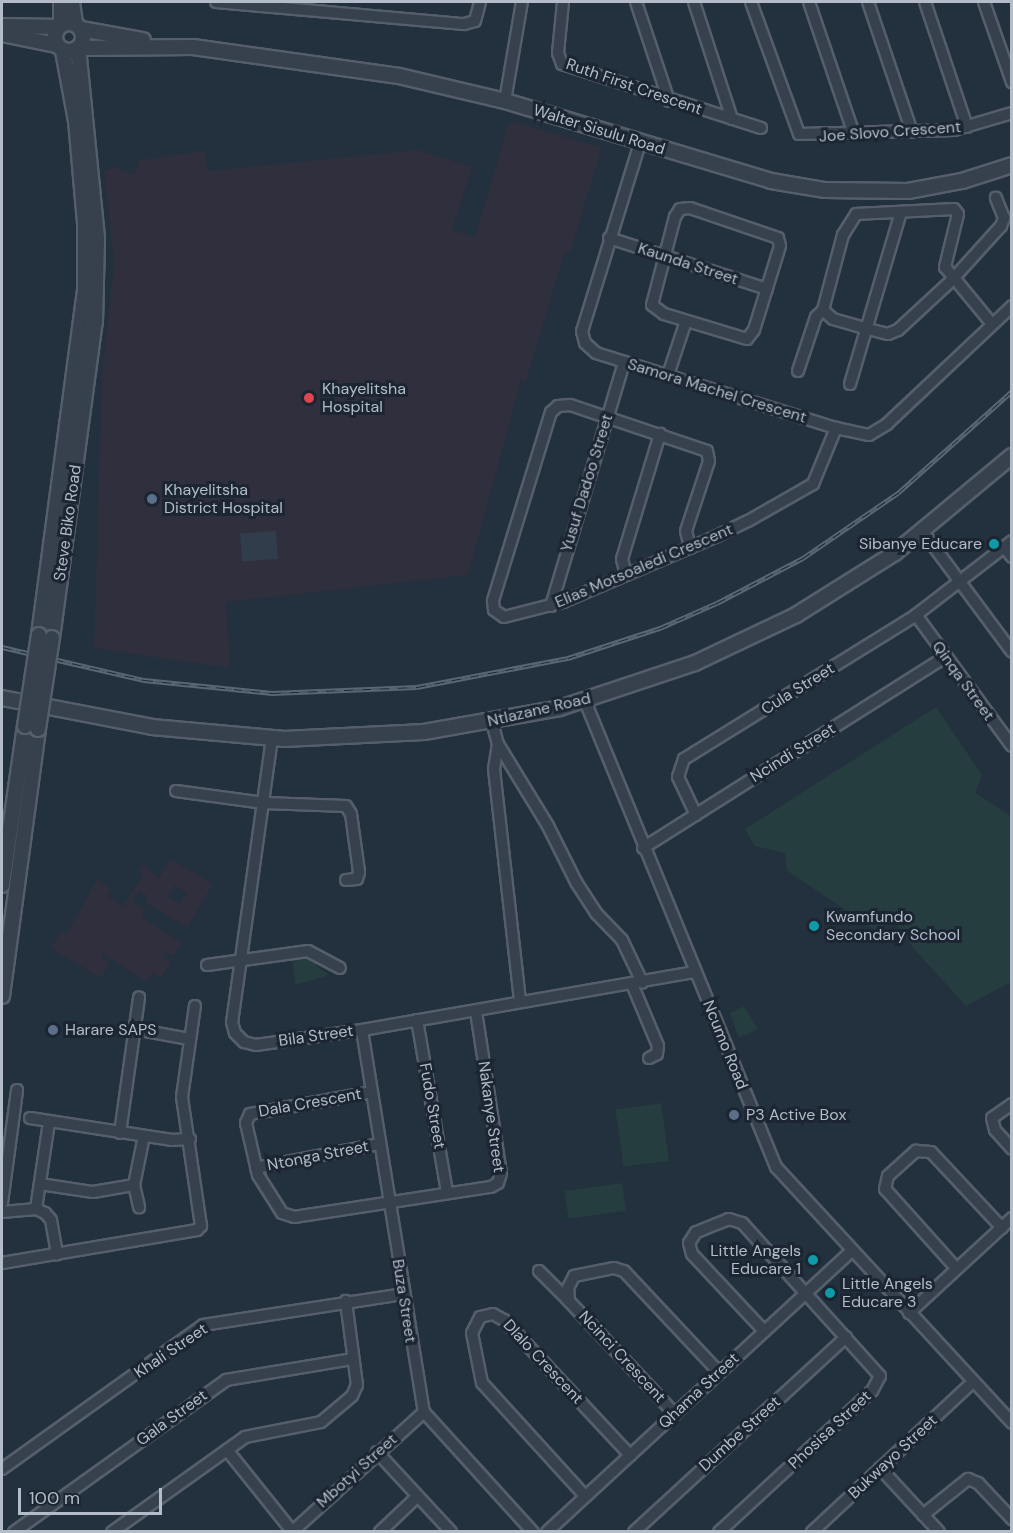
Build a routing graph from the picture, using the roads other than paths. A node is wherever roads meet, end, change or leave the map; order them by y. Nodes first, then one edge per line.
1 (61, 2) edge
2 (72, 2) edge
3 (216, 2) edge
4 (480, 2) edge
5 (522, 2) edge
6 (563, 2) edge
7 (636, 2) edge
8 (694, 2) edge
9 (751, 2) edge
10 (809, 2) edge
11 (868, 2) edge
12 (925, 2) edge
13 (984, 2) edge
14 (321, 6) edge
15 (2, 26) edge
16 (69, 26) junction
17 (2, 34) edge
18 (184, 47) junction
19 (60, 48) junction
20 (79, 48) junction
21 (1011, 82) edge
22 (505, 101) junction
23 (669, 101) junction
24 (1011, 113) edge
25 (732, 119) junction
26 (761, 128) dead end
27 (967, 128) junction
28 (912, 132) junction
29 (854, 134) junction
30 (640, 143) junction
31 (1011, 165) edge
32 (996, 198) dead end
33 (901, 212) junction
34 (609, 238) junction
35 (664, 257) junction
36 (952, 280) junction
37 (767, 289) junction
38 (1011, 306) edge
39 (823, 310) junction
40 (686, 321) junction
41 (992, 324) junction
42 (868, 329) junction
43 (624, 362) junction
44 (798, 371) dead end
45 (669, 375) junction
46 (850, 384) dead end
47 (607, 418) junction
48 (836, 428) junction
49 (660, 434) junction
50 (1011, 456) edge
51 (923, 532) junction
52 (1008, 544) edge
53 (690, 548) junction
54 (1011, 557) edge
55 (626, 575) junction
56 (961, 582) junction
57 (551, 606) junction
58 (916, 615) junction
59 (45, 636) junction
60 (1011, 652) edge
61 (944, 658) junction
62 (2, 698) edge
63 (585, 700) junction
64 (492, 722) junction
65 (32, 727) junction
66 (272, 738) junction
67 (498, 744) junction
68 (1011, 747) edge
69 (176, 790) dead end
70 (264, 804) junction
71 (696, 815) junction
72 (642, 848) junction
73 (346, 880) dead end
74 (2, 885) edge
75 (241, 960) junction
76 (207, 965) dead end
77 (340, 968) dead end
78 (695, 972) junction
79 (637, 983) junction
80 (2, 996) edge
81 (139, 997) dead end
82 (520, 1002) junction
83 (195, 1006) dead end
84 (476, 1011) junction
85 (417, 1020) junction
86 (135, 1029) junction
87 (362, 1030) junction
88 (189, 1039) junction
89 (650, 1058) dead end
90 (17, 1090) dead end
91 (372, 1092) junction
92 (1011, 1104) edge
93 (30, 1118) dead end
94 (49, 1122) junction
95 (120, 1133) junction
96 (144, 1136) junction
97 (190, 1139) junction
98 (380, 1144) junction
99 (1011, 1149) edge
100 (256, 1168) junction
101 (40, 1184) junction
102 (134, 1185) junction
103 (447, 1192) junction
104 (388, 1200) junction
105 (2, 1203) edge
106 (139, 1207) dead end
107 (36, 1209) junction
108 (2, 1212) edge
109 (1011, 1218) edge
110 (1002, 1228) junction
111 (851, 1251) junction
112 (57, 1254) junction
113 (2, 1263) edge
114 (956, 1268) junction
115 (539, 1271) dead end
116 (806, 1293) junction
117 (403, 1294) junction
118 (346, 1301) junction
119 (569, 1301) junction
120 (909, 1313) junction
121 (764, 1332) junction
122 (846, 1337) junction
123 (353, 1359) junction
124 (719, 1372) junction
125 (973, 1382) junction
126 (424, 1412) junction
127 (675, 1414) junction
128 (1011, 1423) edge
129 (227, 1450) junction
130 (378, 1452) junction
131 (630, 1455) junction
132 (880, 1468) junction
133 (2, 1469) edge
134 (418, 1496) junction
135 (585, 1496) junction
136 (923, 1515) junction
137 (1011, 1519) edge
138 (292, 1531) edge
139 (14, 1532) edge
140 (112, 1532) edge
141 (380, 1532) edge
142 (452, 1532) edge
143 (533, 1532) edge
144 (547, 1532) edge
145 (634, 1532) edge
146 (719, 1532) edge
147 (812, 1532) edge
148 (939, 1532) edge

1 - 16 street
2 - 16 street
3 - 14 street
4 - 14 street
5 - 22 street
6 - 23 street, Ruth First Crescent
7 - 23 street
8 - 25 street, Ruth First Crescent
9 - 29 street, Joe Slovo Crescent
10 - 29 street
11 - 28 street
12 - 27 street
13 - 21 street
15 - 16 street, Walter Sisulu Road
16 - 18 street, Walter Sisulu Road
16 - 19 street
16 - 20 street, Steve Biko Road
17 - 19 street
18 - 20 street, Walter Sisulu Road
18 - 22 street, Walter Sisulu Road
19 - 20 street, Walter Sisulu Road
19 - 59 street, Steve Biko Road
20 - 59 street, Steve Biko Road
22 - 30 street, Walter Sisulu Road
23 - 25 street, Ruth First Crescent
24 - 27 street, Joe Slovo Crescent
25 - 26 street, Ruth First Crescent
27 - 28 street, Joe Slovo Crescent
28 - 29 street, Joe Slovo Crescent
30 - 31 street, Walter Sisulu Road
30 - 34 street, Samora Machel Crescent
32 - 36 street
33 - 36 street
33 - 39 street
33 - 42 street
34 - 35 street, Kaunda Street
34 - 43 street, Samora Machel Crescent
35 - 37 street, Kaunda Street
35 - 37 street
35 - 40 street
36 - 41 street
36 - 42 street
37 - 40 street
38 - 41 street, Samora Machel Crescent
39 - 42 street
39 - 44 street
40 - 45 street
41 - 48 street, Samora Machel Crescent
42 - 46 street
43 - 45 street, Samora Machel Crescent
43 - 47 street, Yusuf Dadoo Street
45 - 48 street, Samora Machel Crescent
47 - 49 street
47 - 57 street, Yusuf Dadoo Street
47 - 57 street, Elias Motsoaledi Crescent
48 - 53 street, Elias Motsoaledi Crescent
49 - 53 street
49 - 55 street
50 - 51 street, Ntlazane Road
51 - 56 street
51 - 63 street, Ntlazane Road
52 - 54 street
52 - 56 street, Cula Street
53 - 55 street, Elias Motsoaledi Crescent
55 - 57 street, Elias Motsoaledi Crescent
56 - 58 street, Cula Street
56 - 60 street
58 - 61 street, Qinqa Street
58 - 71 street, Cula Street
59 - 65 street, Steve Biko Road, bridge
61 - 68 street, Qinqa Street
61 - 71 street, Ncindi Street
62 - 66 street, Ntlazane Road
63 - 64 street, Ntlazane Road
63 - 72 street, Ncumo Road
64 - 66 street, Ntlazane Road
64 - 67 street
65 - 74 street, Steve Biko Road
65 - 80 street, Steve Biko Road
66 - 70 street, Bila Street
67 - 79 street
67 - 82 street
69 - 70 street
70 - 73 street
70 - 75 street, Bila Street
71 - 72 street, Ncindi Street
72 - 78 street, Ncumo Road
75 - 76 street
75 - 77 street
75 - 87 street, Bila Street
78 - 79 street, Bila Street
78 - 111 street, Ncumo Road
79 - 82 street, Bila Street
79 - 89 street
81 - 86 street
82 - 84 street, Bila Street
83 - 88 street
84 - 85 street, Bila Street
84 - 103 street, Nakanye Street
85 - 87 street, Bila Street
85 - 103 street, Fudo Street
86 - 88 street
86 - 95 street
87 - 91 street, Buza Street
88 - 97 street
90 - 105 street
91 - 98 street, Buza Street
91 - 100 street, Dala Crescent
92 - 99 street
93 - 94 street
94 - 95 street
94 - 101 street
95 - 96 street
96 - 97 street
96 - 102 street
97 - 112 street
98 - 100 street, Ntonga Street
98 - 104 street, Buza Street
100 - 104 street, Dala Crescent
101 - 102 street
101 - 107 street
102 - 106 street
103 - 104 street, Nakanye Street
104 - 117 street, Buza Street
107 - 108 street
107 - 112 street
109 - 110 street
110 - 114 street
110 - 114 street
111 - 116 street, Qhama Street
111 - 120 street, Ncumo Road
112 - 113 street
114 - 120 street
115 - 119 street, Ncinci Crescent
116 - 121 street, Qhama Street
116 - 121 street, Phosisa Street
116 - 122 street, Phosisa Street
117 - 118 street, Khali Street
117 - 126 street, Buza Street
118 - 123 street
118 - 133 street, Khali Street
119 - 124 street, Ncinci Crescent
119 - 127 street, Ncinci Crescent
120 - 125 street, Ncumo Road
121 - 124 street, Qhama Street
122 - 145 street, Dumbe Street
122 - 146 street, Phosisa Street
123 - 129 street
123 - 139 street, Gala Street
124 - 127 street, Qhama Street
125 - 128 street, Ncumo Road
125 - 132 street, Bukwayo Street
126 - 130 street, Mbotyi Street
126 - 143 street
127 - 131 street, Qhama Street
129 - 138 street
129 - 140 street
130 - 134 street
130 - 138 street, Mbotyi Street
131 - 135 street, Qhama Street
131 - 135 street, Dlalo Crescent
132 - 136 street
132 - 147 street, Bukwayo Street
134 - 141 street
134 - 142 street
135 - 144 street, Qhama Street
136 - 137 street
136 - 148 street

